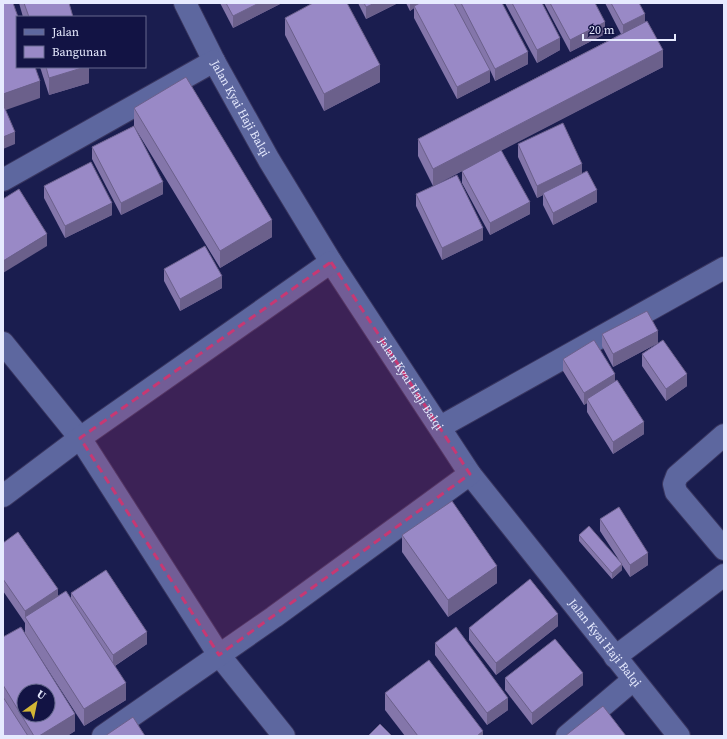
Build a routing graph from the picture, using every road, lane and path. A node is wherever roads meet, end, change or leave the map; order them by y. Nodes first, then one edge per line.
1 (185, 3) edge
2 (214, 61) junction
3 (3, 180) edge
4 (330, 262) junction
5 (724, 268) edge
6 (3, 343) edge
7 (440, 427) junction
8 (724, 436) edge
9 (80, 438) junction
10 (470, 474) junction
11 (3, 496) edge
12 (724, 549) edge
13 (724, 575) edge
14 (219, 656) junction
15 (615, 657) junction
16 (633, 680) junction
17 (103, 736) edge
18 (284, 736) edge
19 (567, 736) edge
20 (679, 736) edge

1 - 2 street, Jalan Kyai Haji Balqi
2 - 3 street
2 - 4 street, Jalan Kyai Haji Balqi
4 - 7 street, Jalan Kyai Haji Balqi
4 - 9 street
5 - 7 street
6 - 9 street
7 - 10 street, Jalan Kyai Haji Balqi
8 - 12 street
9 - 11 street
9 - 14 street
10 - 14 street
10 - 15 street, Jalan Kyai Haji Balqi
13 - 15 street
14 - 17 street
14 - 18 street
15 - 16 street, Jalan Kyai Haji Balqi
16 - 19 street
16 - 20 street, Jalan Kyai Haji Balqi

